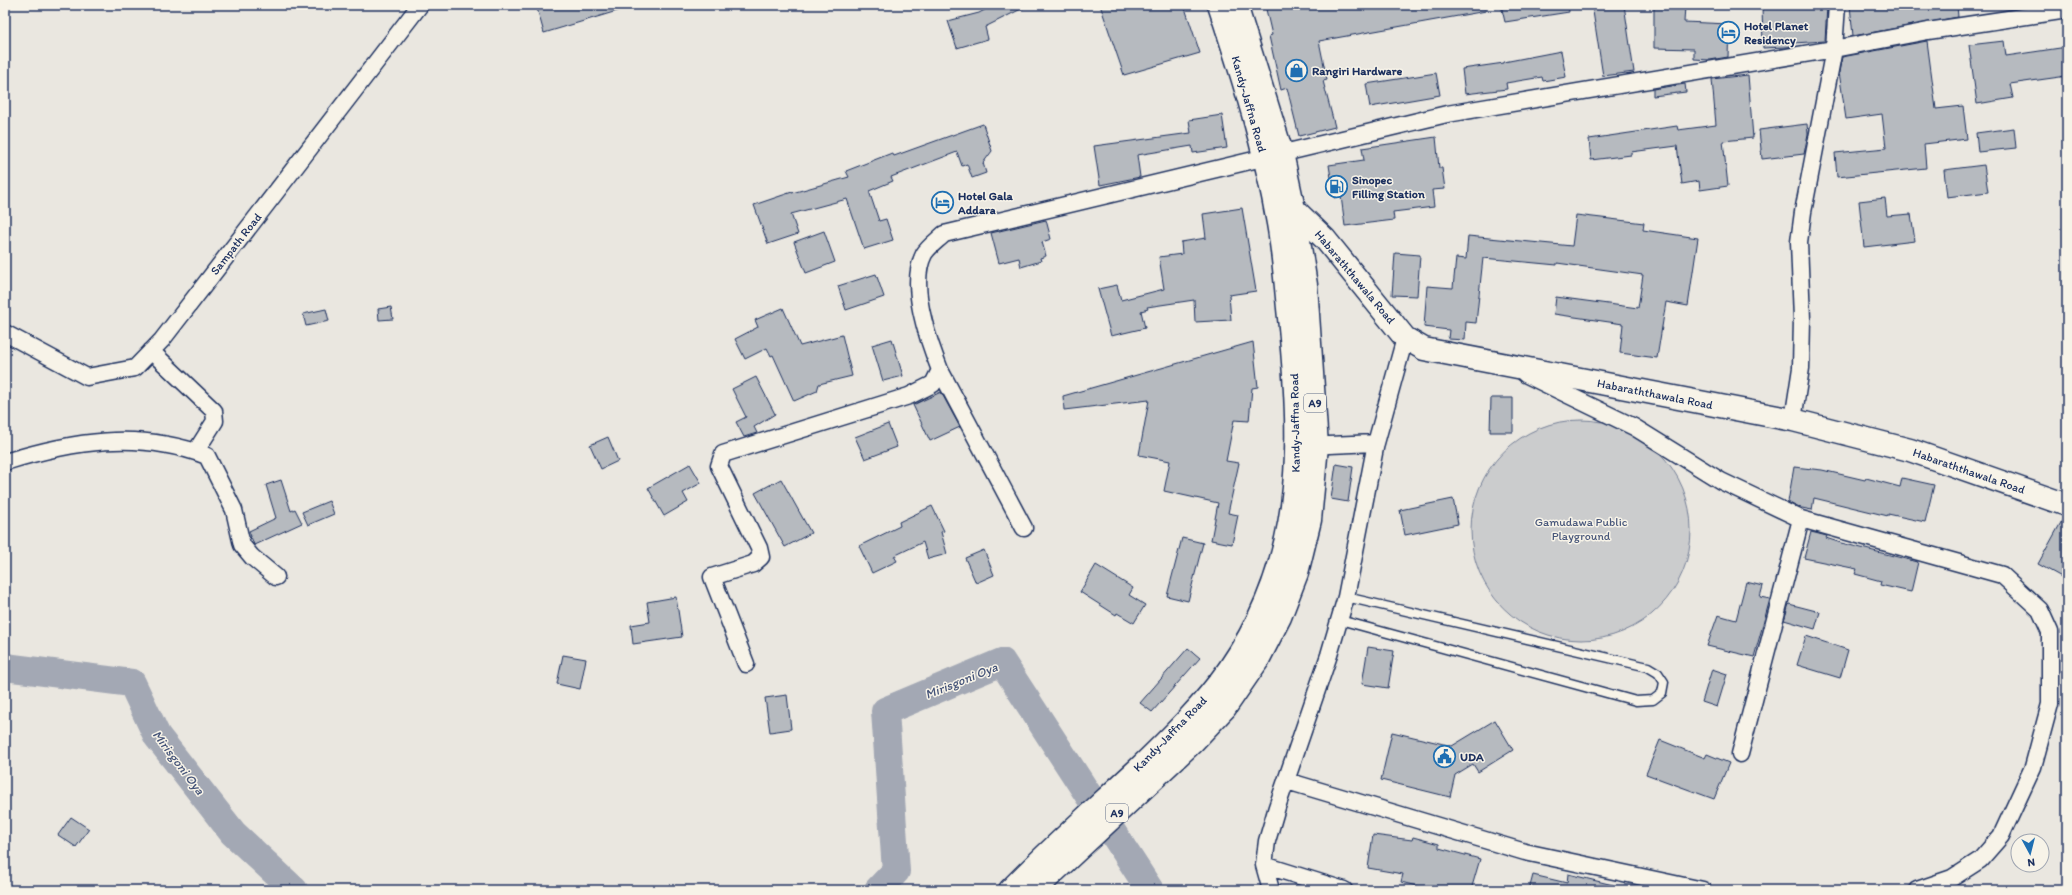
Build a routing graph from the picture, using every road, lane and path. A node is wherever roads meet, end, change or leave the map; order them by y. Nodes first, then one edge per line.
1 (420, 5) edge
2 (1219, 5) edge
3 (1236, 5) edge
4 (1838, 5) edge
5 (2067, 10) edge
6 (1834, 49) junction
7 (1273, 155) junction
8 (1294, 208) junction
9 (5, 333) edge
10 (1405, 338) junction
11 (151, 351) junction
12 (1509, 366) junction
13 (940, 370) junction
14 (1793, 420) junction
15 (1376, 443) junction
16 (1307, 446) junction
17 (196, 452) junction
18 (5, 462) edge
19 (2067, 505) edge
20 (1801, 519) junction
21 (1024, 528) dead end
22 (276, 577) dead end
23 (1346, 597) junction
24 (1340, 620) junction
25 (746, 664) dead end
26 (1740, 754) dead end
27 (1287, 781) junction
28 (1061, 853) junction
29 (1264, 865) junction
30 (1010, 890) edge
31 (1035, 890) edge
32 (1271, 890) edge
33 (1344, 890) edge
34 (1703, 890) edge
35 (1917, 890) edge

1 - 11 street, Sampath Road
2 - 7 main road, Kandy-Jaffna Road / A9
3 - 7 main road, Kandy-Jaffna Road / A9
4 - 6 street
5 - 6 street
6 - 7 street
6 - 14 street
7 - 8 main road, Kandy-Jaffna Road / A9
7 - 13 street
7 - 16 main road, Kandy-Jaffna Road / A9
8 - 10 main road, Habaraththawala Road
8 - 16 main road, Kandy-Jaffna Road / A9
9 - 11 street, Sampath Road
10 - 12 main road, Habaraththawala Road
10 - 15 street
11 - 17 street
12 - 14 main road, Habaraththawala Road
12 - 20 street
13 - 21 street
13 - 25 street
14 - 19 main road, Habaraththawala Road
15 - 16 street
15 - 23 street
16 - 28 main road, Kandy-Jaffna Road / A9
17 - 18 street
17 - 22 street
20 - 26 street
20 - 35 street
23 - 24 street
23 - 24 lane
24 - 27 street
27 - 29 street
27 - 34 street
28 - 30 main road, Kandy-Jaffna Road / A9
28 - 31 main road, Kandy-Jaffna Road / A9
29 - 32 street
29 - 33 street

